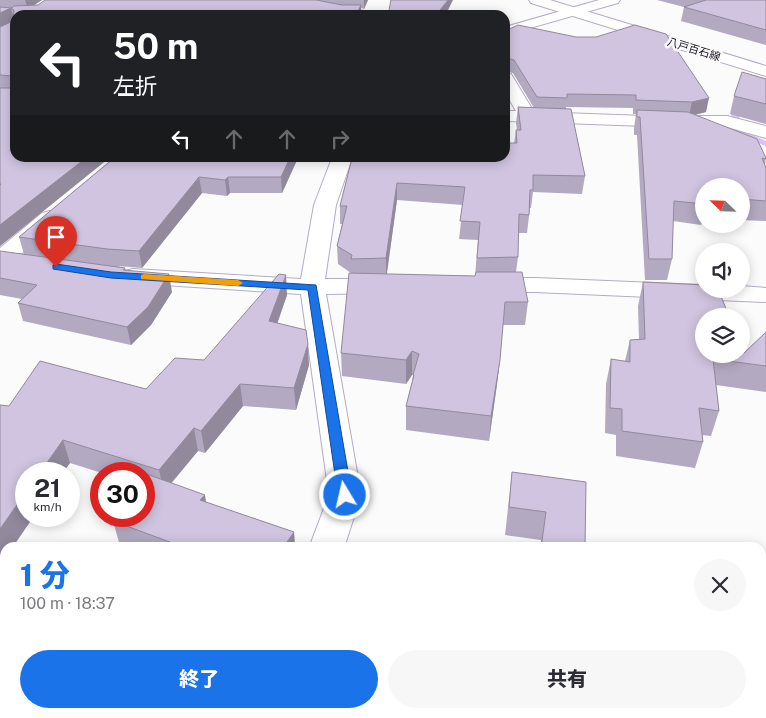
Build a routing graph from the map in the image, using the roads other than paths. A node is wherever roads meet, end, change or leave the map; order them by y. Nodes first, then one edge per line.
1 (287, 0) edge
2 (536, 0) edge
3 (613, 0) edge
4 (306, 4) junction
5 (571, 6) edge
6 (591, 6) junction
7 (301, 10) edge
8 (338, 10) edge
9 (510, 29) edge
10 (766, 59) edge
11 (766, 71) edge
12 (510, 86) edge
13 (510, 116) edge
14 (528, 117) junction
15 (687, 122) junction
16 (766, 132) edge
17 (722, 138) edge
18 (341, 162) edge
19 (62, 208) edge
20 (1, 259) edge
21 (29, 263) edge
22 (111, 275) edge
23 (409, 286) edge
24 (467, 286) edge
25 (312, 287) junction
26 (766, 295) edge
27 (328, 542) edge

1 - 4 street
2 - 5 street, 八戸百石線
3 - 6 street
4 - 7 street
4 - 8 street
5 - 6 street, 八戸百石線
5 - 9 street
5 - 11 street, 八戸百石線
6 - 10 street, 八戸百石線
12 - 14 street
13 - 14 street
14 - 15 street
15 - 16 street
15 - 17 street
18 - 25 street
19 - 20 street
20 - 21 street
22 - 25 street
23 - 25 street
24 - 26 street
25 - 27 street

